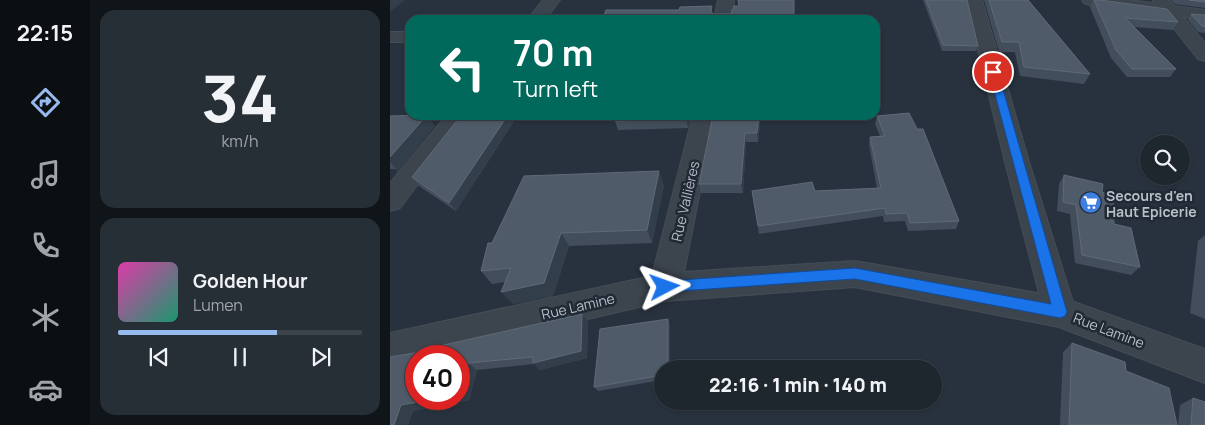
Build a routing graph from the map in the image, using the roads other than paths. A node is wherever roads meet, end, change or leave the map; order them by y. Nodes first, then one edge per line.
1 (552, 0) edge
2 (726, 0) edge
3 (974, 0) edge
4 (1090, 0) edge
5 (1164, 5) edge
6 (540, 15) edge
7 (724, 15) edge
8 (1205, 15) edge
9 (390, 37) edge
10 (405, 37) edge
11 (1205, 55) edge
12 (455, 120) edge
13 (703, 120) edge
14 (390, 201) edge
15 (665, 287) junction
16 (1060, 312) junction
17 (390, 349) edge
18 (1205, 366) edge

1 - 6 street
2 - 7 street
3 - 16 street
4 - 5 street
5 - 8 street
5 - 11 street
9 - 10 street
12 - 14 street
13 - 15 street, Rue Vallières
15 - 16 street, Rue Lamine
15 - 17 street, Rue Lamine
16 - 18 street, Rue Lamine

